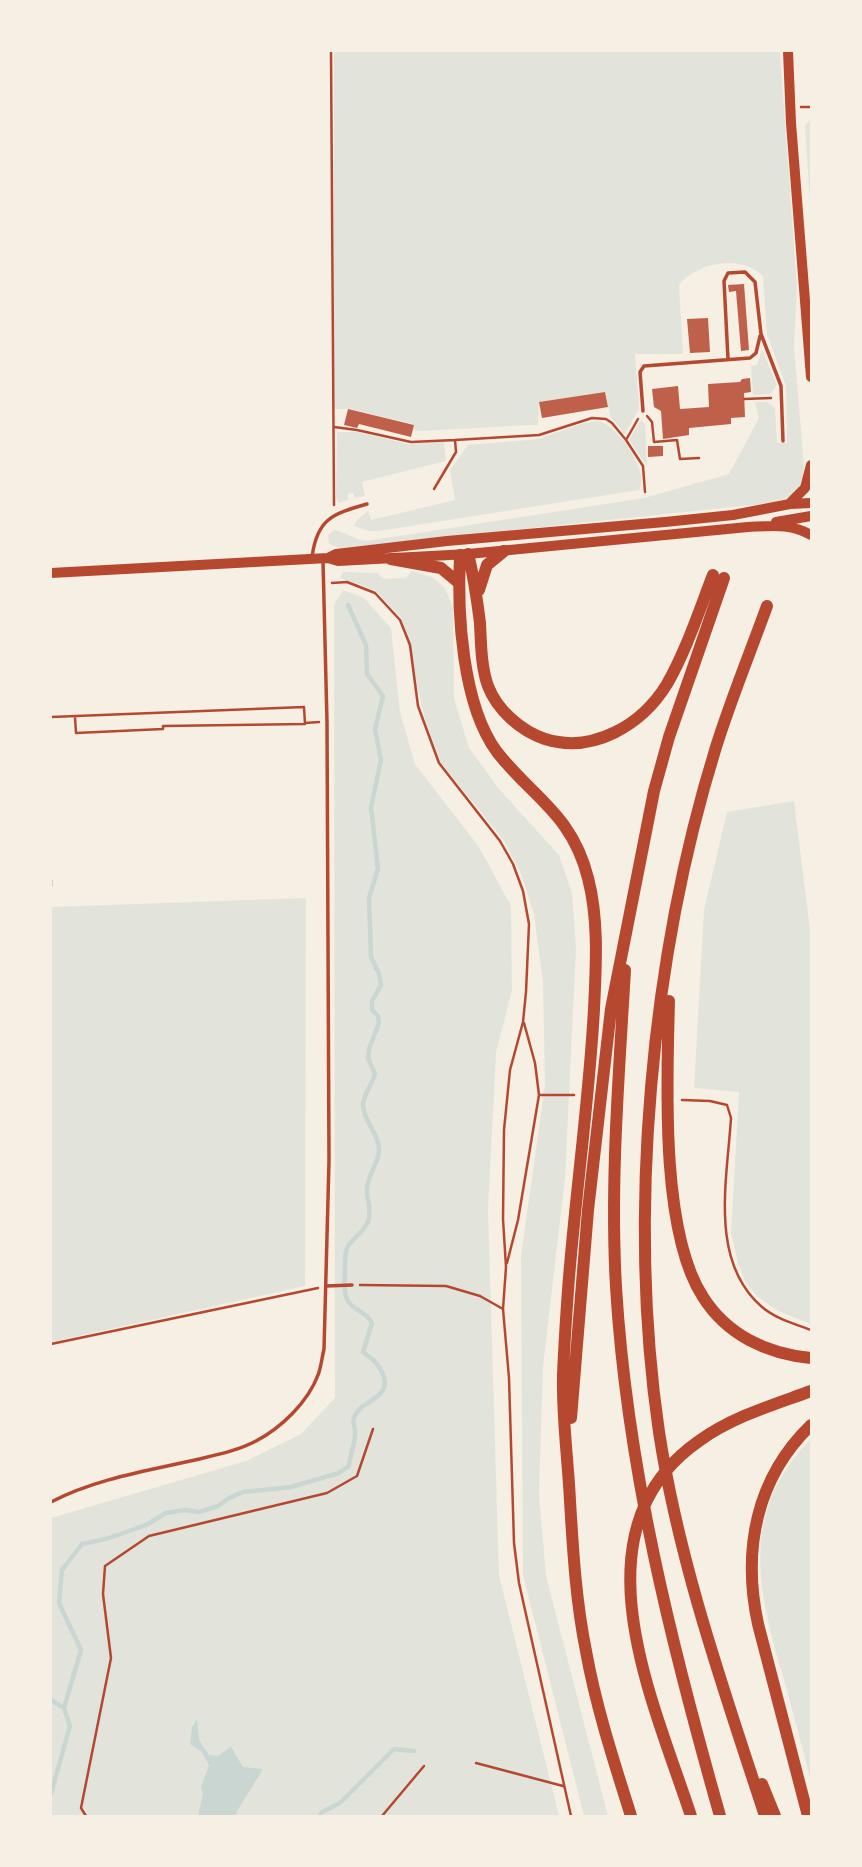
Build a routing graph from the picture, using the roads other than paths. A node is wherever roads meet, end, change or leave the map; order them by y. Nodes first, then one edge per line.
1 (788, 51) edge
2 (761, 334) junction
3 (728, 359) junction
4 (811, 377) edge
5 (643, 411) road end
6 (783, 441) dead end
7 (811, 465) edge
8 (790, 503) junction
9 (811, 503) edge
10 (367, 504) dead end
11 (811, 516) edge
12 (748, 527) junction
13 (811, 535) edge
14 (464, 540) junction
15 (504, 551) junction
16 (464, 554) junction
17 (321, 559) junction
18 (391, 559) junction
19 (51, 573) edge
20 (459, 583) junction
21 (477, 598) junction
22 (767, 606) dead end
23 (628, 920) junction
24 (670, 942) junction
25 (352, 1285) road end
26 (326, 1286) junction
27 (811, 1358) edge
28 (811, 1391) edge
29 (811, 1425) edge
30 (570, 1499) junction
31 (51, 1502) edge
32 (726, 1696) junction
33 (631, 1816) edge
34 (691, 1816) edge
35 (720, 1816) edge
36 (765, 1816) edge
37 (775, 1816) edge
38 (808, 1816) edge

1 - 4 main road
2 - 3 lane
2 - 3 lane
2 - 6 lane
3 - 5 lane
7 - 8 main road
8 - 9 main road
8 - 14 main road
10 - 17 lane
11 - 12 main road
12 - 13 main road
12 - 15 main road
14 - 16 main road
14 - 17 main road
15 - 16 main road
15 - 21 highway
16 - 18 main road
16 - 20 highway
16 - 21 highway
17 - 18 main road
17 - 19 main road
17 - 26 lane
18 - 20 highway
20 - 30 highway
21 - 23 highway
22 - 24 highway
23 - 30 highway
23 - 35 highway
24 - 27 highway
24 - 32 highway
25 - 26 lane
26 - 31 lane
28 - 34 highway
29 - 38 highway
30 - 33 highway
32 - 36 highway
32 - 37 highway

